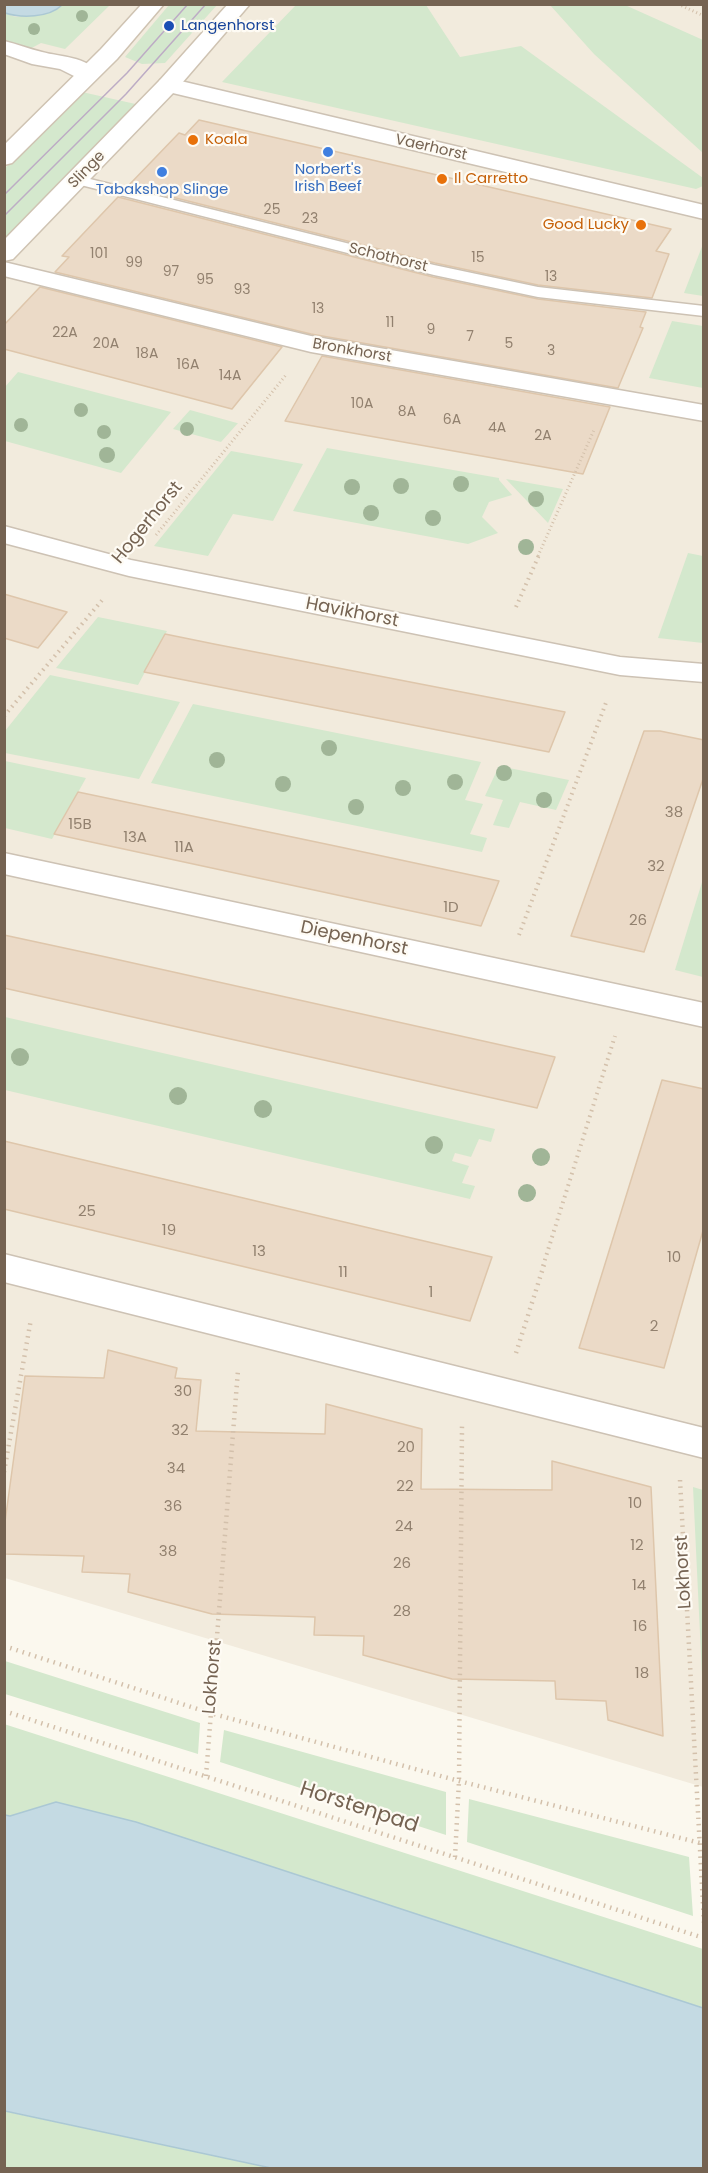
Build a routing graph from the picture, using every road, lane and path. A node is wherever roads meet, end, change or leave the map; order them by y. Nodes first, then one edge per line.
1 (154, 4) edge
2 (240, 4) edge
3 (678, 4) edge
4 (704, 16) edge
5 (4, 47) edge
6 (88, 74) junction
7 (168, 85) junction
8 (4, 159) edge
9 (78, 180) junction
10 (704, 212) edge
11 (4, 254) edge
12 (4, 269) edge
13 (704, 311) edge
14 (311, 344) junction
15 (609, 397) junction
16 (704, 413) edge
17 (4, 534) edge
18 (129, 568) junction
19 (501, 642) junction
20 (620, 666) junction
21 (704, 673) edge
22 (4, 716) edge
23 (4, 863) edge
24 (504, 972) junction
25 (627, 998) junction
26 (704, 1015) edge
27 (4, 1268) edge
28 (38, 1276) junction
29 (241, 1328) junction
30 (462, 1383) junction
31 (504, 1393) junction
32 (690, 1439) edge
33 (4, 1472) edge
34 (4, 1646) edge
35 (4, 1711) edge
36 (210, 1713) junction
37 (206, 1776) junction
38 (459, 1781) junction
39 (701, 1843) edge
40 (455, 1857) junction
41 (704, 1923) edge
42 (704, 1938) edge

1 - 6 street
2 - 7 street, Slinge
3 - 4 path
5 - 6 street
6 - 8 street
7 - 9 street, Slinge
7 - 10 street, Vaerhorst
9 - 11 street, Slinge
9 - 13 lane, Schothorst
12 - 14 street, Bronkhorst
14 - 15 street, Bronkhorst
14 - 18 path, Hogerhorst
15 - 16 street, Bronkhorst
15 - 19 path
17 - 18 street, Havikhorst
18 - 19 street, Havikhorst
18 - 22 path, Hogerhorst
19 - 20 street, Havikhorst
20 - 21 street, Havikhorst
20 - 24 path
23 - 24 street, Diepenhorst
24 - 25 street, Diepenhorst
25 - 26 street, Diepenhorst
25 - 31 path
27 - 28 street
28 - 29 street
28 - 33 path
29 - 30 street
29 - 36 path, Lokhorst
30 - 31 street
30 - 38 path
31 - 32 street
32 - 39 path, Lokhorst
34 - 36 path
35 - 37 path, Horstenpad
36 - 37 path, Lokhorst
36 - 38 path
37 - 40 path, Horstenpad
38 - 39 path
38 - 40 path
39 - 41 path, Lokhorst
40 - 42 path, Horstenpad

